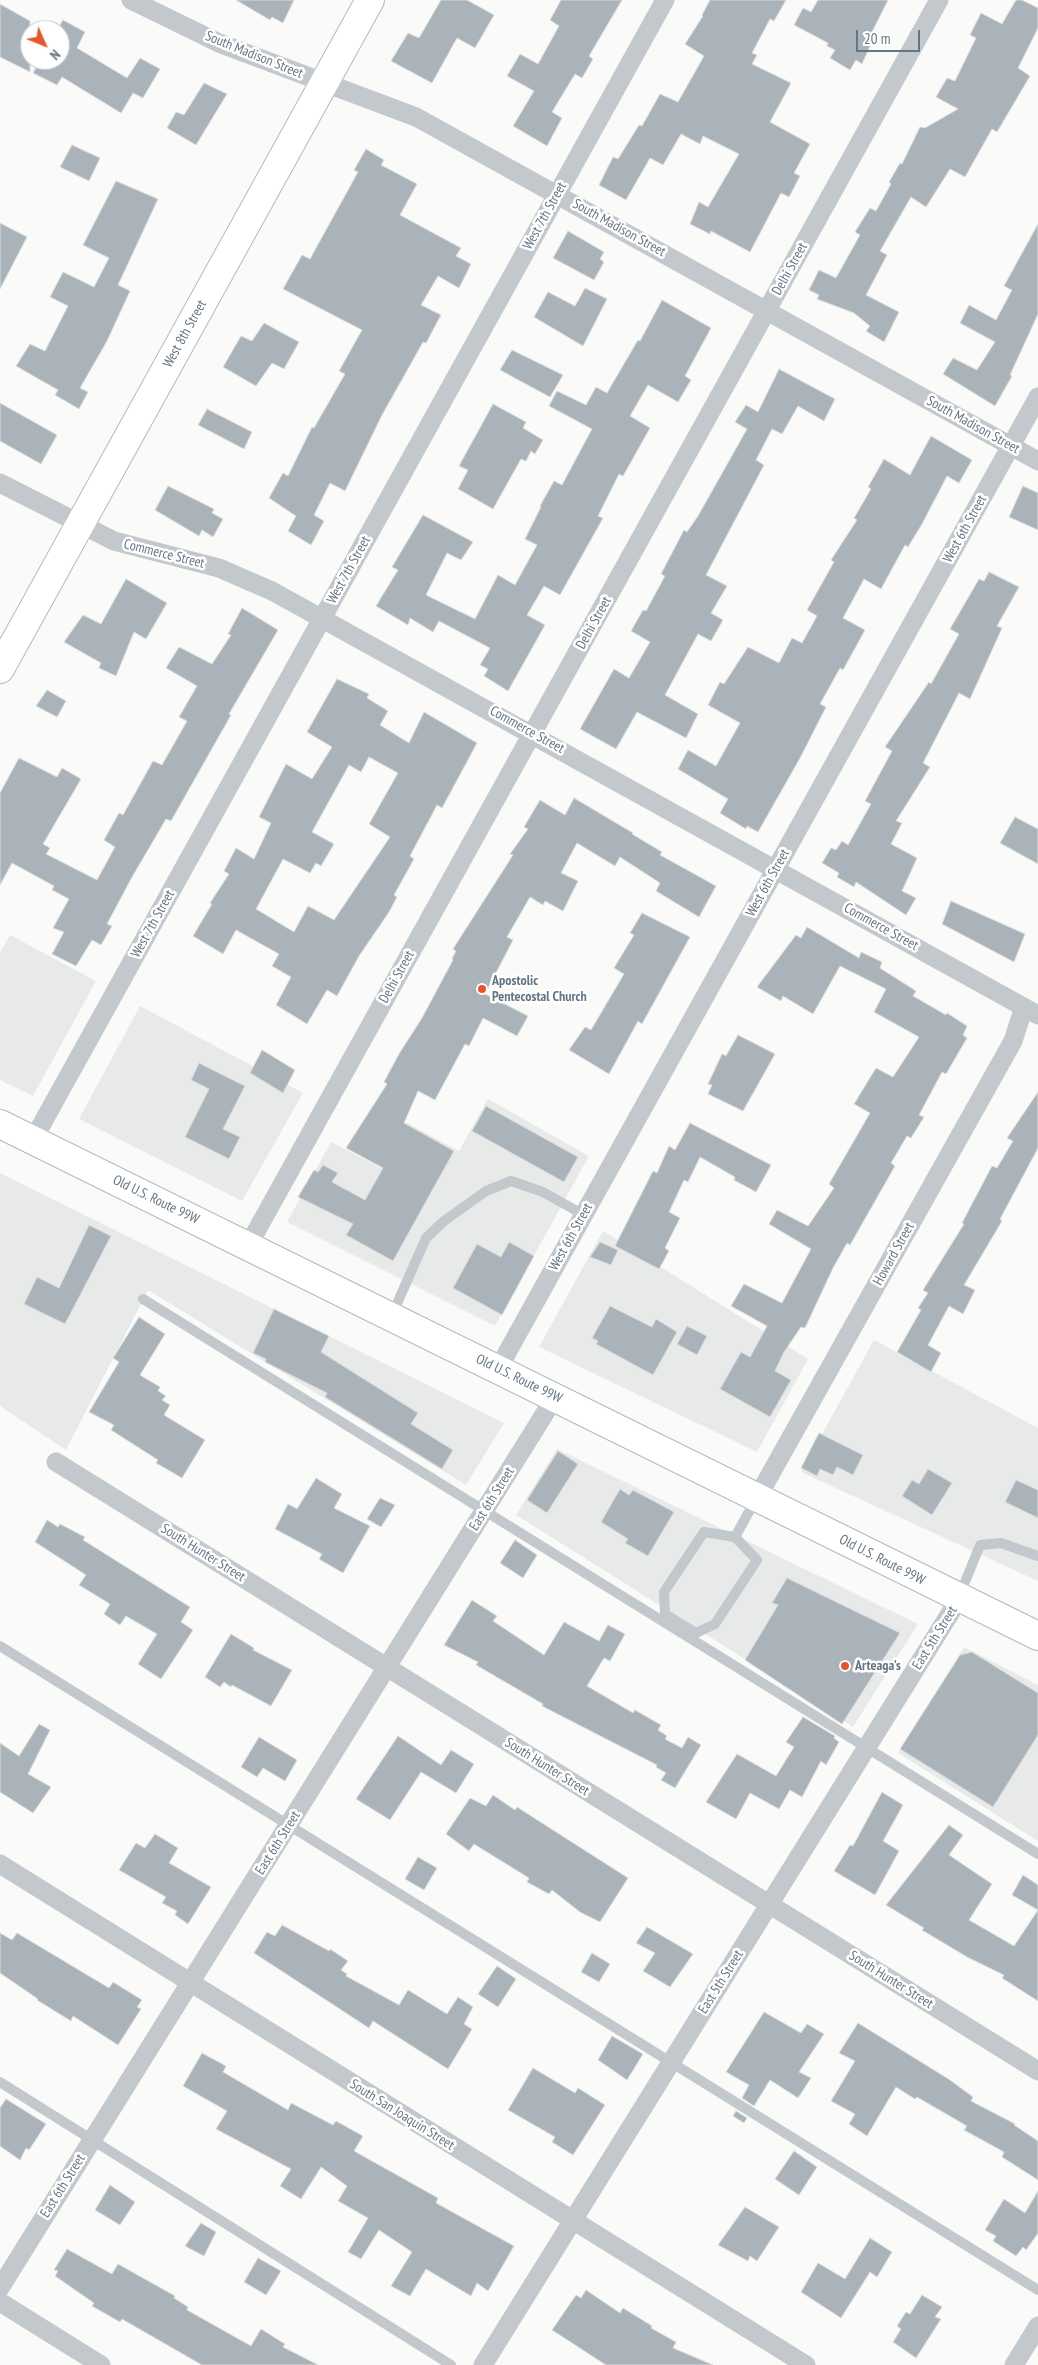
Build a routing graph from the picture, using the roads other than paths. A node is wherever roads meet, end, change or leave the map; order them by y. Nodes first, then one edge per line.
1 (131, 0) edge
2 (370, 0) edge
3 (664, 0) edge
4 (939, 0) edge
5 (324, 82) junction
6 (557, 194) junction
7 (767, 311) junction
8 (1038, 397) edge
9 (1011, 446) junction
10 (1038, 461) edge
11 (0, 483) edge
12 (80, 524) junction
13 (322, 618) junction
14 (0, 668) edge
15 (532, 734) junction
16 (776, 869) junction
17 (1031, 1011) edge
18 (0, 1124) edge
19 (33, 1140) junction
20 (584, 1214) junction
21 (248, 1246) junction
22 (143, 1299) dead end
23 (391, 1316) junction
24 (498, 1369) junction
25 (555, 1397) junction
26 (56, 1462) dead end
27 (757, 1498) junction
28 (485, 1510) junction
29 (735, 1537) junction
30 (1038, 1556) edge
31 (959, 1598) junction
32 (1035, 1632) edge
33 (0, 1646) edge
34 (387, 1668) junction
35 (867, 1747) junction
36 (289, 1825) junction
37 (1038, 1854) edge
38 (0, 1864) edge
39 (769, 1905) junction
40 (190, 1983) junction
41 (672, 2062) junction
42 (1038, 2072) edge
43 (0, 2082) edge
44 (92, 2140) junction
45 (573, 2221) junction
46 (0, 2288) edge
47 (1038, 2290) edge
48 (0, 2302) edge
49 (1038, 2326) edge
50 (101, 2365) edge
51 (452, 2365) edge
52 (483, 2365) edge
53 (806, 2365) edge
54 (1014, 2365) edge

1 - 5 street, South Madison Street
2 - 5 main road, West 8th Street
3 - 6 street, West 7th Street
4 - 7 street, Delhi Street
5 - 6 street, South Madison Street
5 - 12 main road, West 8th Street
6 - 7 street, South Madison Street
6 - 13 street, West 7th Street
7 - 9 street, South Madison Street
7 - 15 street, Delhi Street
8 - 9 street, West 6th Street
9 - 10 street, South Madison Street
9 - 16 street, West 6th Street
11 - 12 street, Commerce Street
12 - 13 street, Commerce Street
12 - 14 main road, West 8th Street
13 - 15 street, Commerce Street
13 - 19 street, West 7th Street
15 - 16 street, Commerce Street
15 - 21 street, Delhi Street
16 - 17 street, Commerce Street
16 - 20 street, West 6th Street
17 - 27 street, Howard Street
18 - 19 main road, Old U.S. Route 99W
19 - 21 main road, Old U.S. Route 99W
20 - 23 lane
20 - 24 street, West 6th Street
21 - 23 main road, Old U.S. Route 99W
22 - 28 lane
23 - 24 main road, Old U.S. Route 99W
24 - 25 main road, Old U.S. Route 99W
25 - 27 main road, Old U.S. Route 99W
25 - 28 street, East 6th Street
26 - 34 street, South Hunter Street
27 - 29 lane
27 - 31 main road, Old U.S. Route 99W
28 - 34 street, East 6th Street
28 - 35 lane
29 - 29 lane
30 - 31 lane
31 - 32 main road, Old U.S. Route 99W
31 - 35 street, East 5th Street
33 - 36 lane
34 - 36 street, East 6th Street
34 - 39 street, South Hunter Street
35 - 37 lane
35 - 39 street, East 5th Street
36 - 40 street, East 6th Street
36 - 41 lane
38 - 40 street, South San Joaquin Street
39 - 41 street, East 5th Street
39 - 42 street, South Hunter Street
40 - 44 street, East 6th Street
40 - 45 street, South San Joaquin Street
41 - 45 street, East 5th Street
41 - 47 lane
43 - 44 lane
44 - 46 street, East 6th Street
44 - 51 lane
45 - 52 street, East 5th Street
45 - 53 street, South San Joaquin Street
48 - 50 street
49 - 54 street

